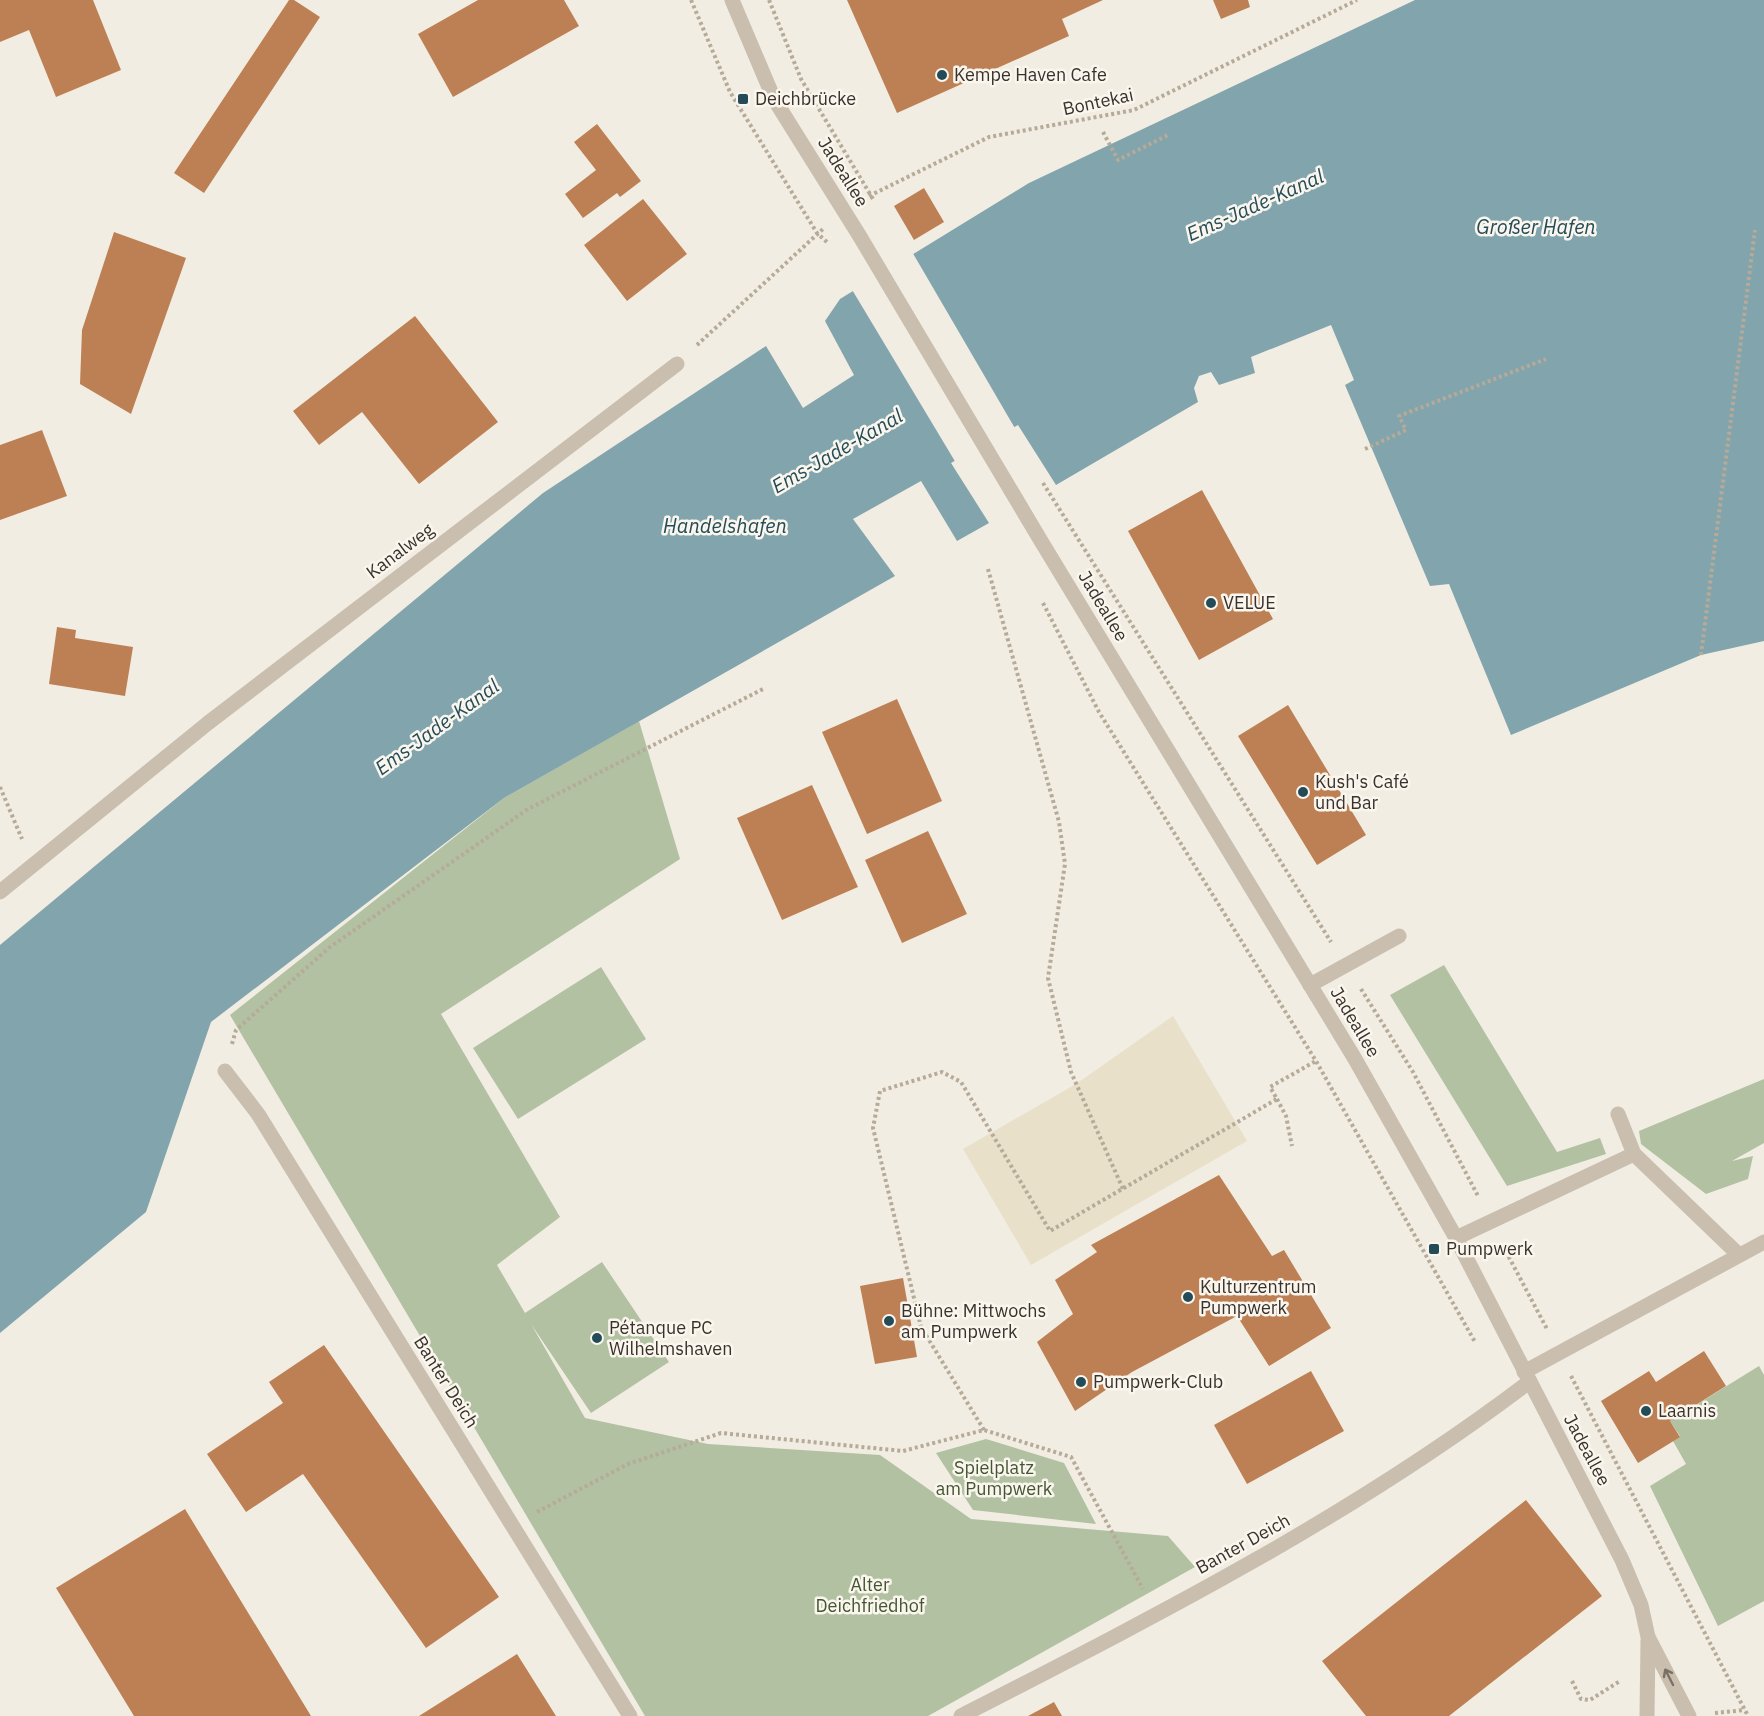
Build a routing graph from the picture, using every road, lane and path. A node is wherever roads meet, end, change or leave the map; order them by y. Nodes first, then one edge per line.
1 (732, 0) edge
2 (769, 0) edge
3 (1357, 0) edge
4 (1104, 132) dead end
5 (1168, 135) dead end
6 (871, 195) junction
7 (876, 205) dead end
8 (1755, 230) dead end
9 (817, 233) dead end
10 (1546, 359) dead end
11 (677, 364) joint
12 (1365, 449) dead end
13 (1040, 478) dead end
14 (988, 569) dead end
15 (1039, 596) dead end
16 (1701, 655) dead end
17 (765, 688) dead end
18 (0, 787) edge
19 (34, 865) junction
20 (0, 892) edge
21 (1398, 936) dead end
22 (1345, 964) junction
23 (1310, 985) junction
24 (1316, 1061) junction
25 (225, 1071) joint
26 (1277, 1099) junction
27 (1618, 1114) dead end
28 (1292, 1146) dead end
29 (1634, 1154) junction
30 (1123, 1189) junction
31 (1490, 1220) junction
32 (1456, 1238) junction
33 (1764, 1242) edge
34 (1739, 1255) junction
35 (1478, 1348) dead end
36 (1559, 1353) junction
37 (1526, 1377) junction
38 (984, 1430) junction
39 (512, 1525) junction
40 (1157, 1615) junction
41 (1648, 1637) junction
42 (1572, 1681) dead end
43 (1622, 1688) dead end
44 (630, 1716) edge
45 (961, 1716) edge
46 (1647, 1716) edge
47 (1689, 1716) edge
48 (1748, 1716) edge

1 - 23 street, Jadeallee
2 - 6 path
3 - 6 path, Bontekai
4 - 5 path
6 - 7 path
8 - 16 path
9 - 11 path
10 - 12 path
11 - 19 street, Kanalweg
13 - 22 path
14 - 30 path
15 - 24 path
17 - 25 path
18 - 19 path
19 - 20 street, Kanalweg
21 - 22 street
22 - 23 street
22 - 31 path
23 - 32 street, Jadeallee
24 - 26 path
24 - 35 path
25 - 39 street, Banter Deich
26 - 28 path
26 - 30 path
27 - 29 street
29 - 31 street
29 - 34 street
30 - 38 path
31 - 32 street
31 - 36 path
32 - 37 street, Jadeallee
33 - 34 street, Banter Deich
34 - 36 street, Banter Deich
36 - 37 street, Banter Deich
36 - 48 path
37 - 40 street, Banter Deich
37 - 41 street, Jadeallee
38 - 39 path
38 - 40 path
39 - 44 street, Banter Deich
40 - 45 street, Banter Deich
41 - 46 street, Jadeallee
47 -> 41 street, Jadeallee
42 - 43 path

